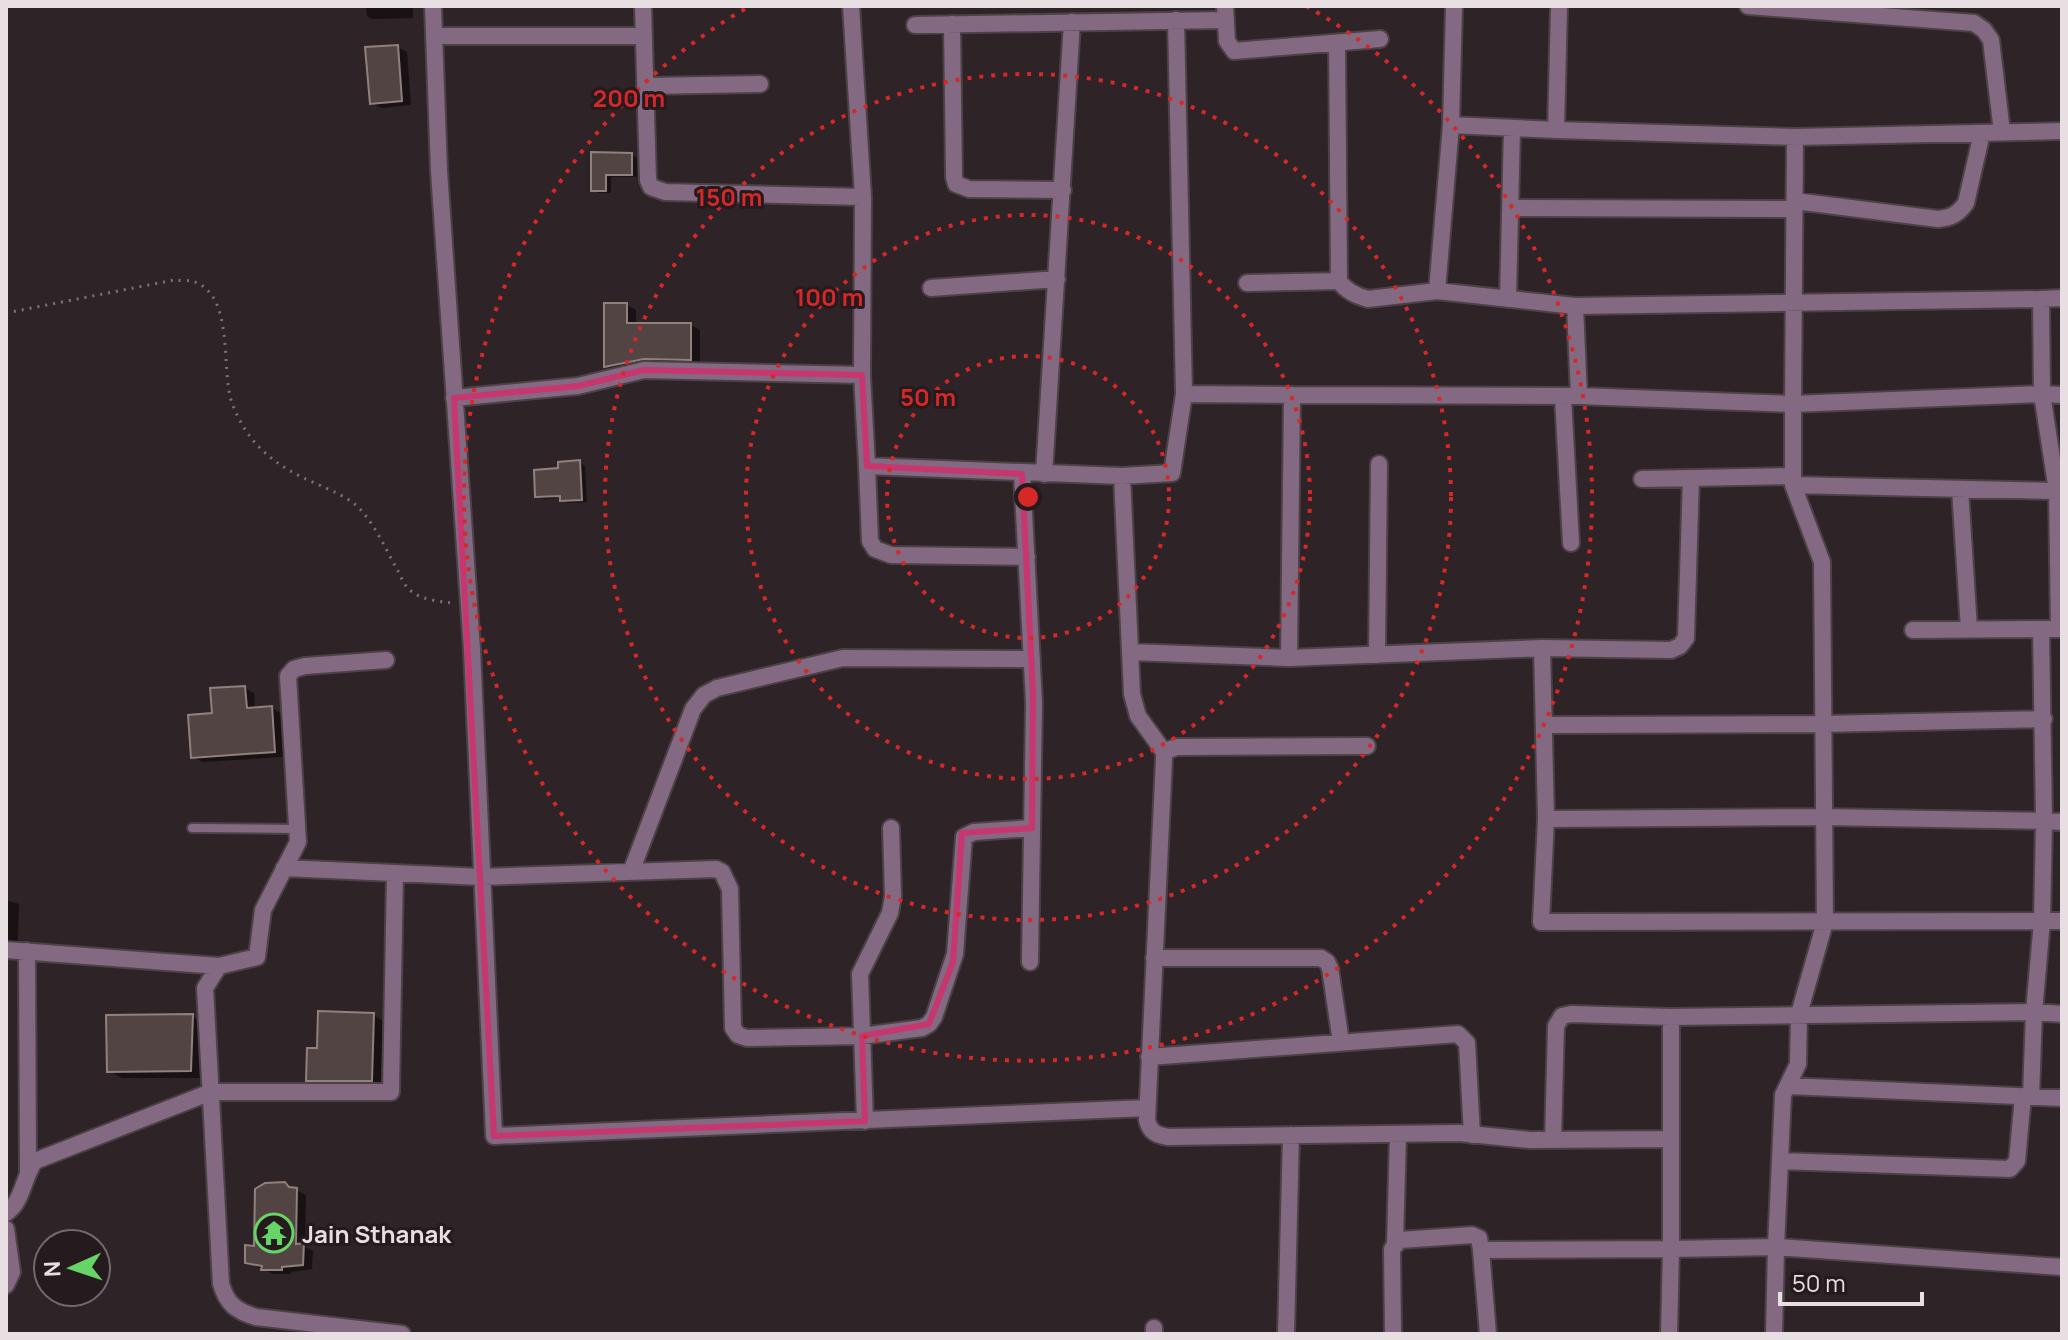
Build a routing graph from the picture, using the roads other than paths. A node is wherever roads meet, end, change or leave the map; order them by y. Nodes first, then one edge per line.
1 (433, 6) edge
2 (643, 6) edge
3 (851, 6) edge
4 (1454, 6) edge
5 (1559, 6) edge
6 (1748, 6) edge
7 (1225, 13) edge
8 (1176, 20) junction
9 (1072, 22) junction
10 (952, 24) junction
11 (915, 25) dead end
12 (434, 36) junction
13 (644, 36) junction
14 (1380, 39) dead end
15 (1337, 43) junction
16 (760, 84) dead end
17 (645, 86) junction
18 (1451, 125) junction
19 (1512, 128) junction
20 (1556, 130) junction
21 (2062, 131) edge
22 (2002, 132) junction
23 (1982, 133) junction
24 (1795, 137) junction
25 (1063, 190) junction
26 (863, 197) junction
27 (1794, 205) junction
28 (1510, 208) junction
29 (1057, 279) junction
30 (1339, 281) junction
31 (1247, 283) dead end
32 (931, 288) dead end
33 (1437, 291) junction
34 (2062, 298) edge
35 (1508, 299) junction
36 (2041, 299) junction
37 (1794, 302) junction
38 (1575, 306) junction
39 (862, 375) junction
40 (1184, 394) junction
41 (2042, 394) junction
42 (1292, 395) junction
43 (2062, 395) edge
44 (1571, 396) junction
45 (454, 398) junction
46 (1793, 404) junction
47 (1379, 464) dead end
48 (867, 466) junction
49 (1022, 474) junction
50 (1044, 474) junction
51 (1122, 476) junction
52 (1691, 478) junction
53 (1642, 479) dead end
54 (1793, 480) junction
55 (1960, 489) junction
56 (2060, 492) edge
57 (1571, 543) dead end
58 (1027, 557) junction
59 (1969, 629) junction
60 (2041, 629) junction
61 (2060, 629) edge
62 (1913, 630) dead end
63 (1542, 648) junction
64 (1130, 652) junction
65 (1377, 655) junction
66 (1289, 658) junction
67 (1032, 659) junction
68 (386, 660) dead end
69 (2044, 719) junction
70 (1823, 724) junction
71 (1544, 725) junction
72 (1367, 746) dead end
73 (1164, 752) junction
74 (1824, 817) junction
75 (1546, 819) junction
76 (2044, 821) junction
77 (2062, 822) edge
78 (192, 828) dead end
79 (891, 828) dead end
80 (1032, 828) junction
81 (297, 829) junction
82 (284, 868) junction
83 (631, 872) junction
84 (395, 873) junction
85 (482, 877) junction
86 (2042, 921) junction
87 (2062, 921) edge
88 (1825, 922) junction
89 (6, 950) edge
90 (27, 951) junction
91 (1154, 958) junction
92 (1030, 962) dead end
93 (219, 966) junction
94 (2034, 1012) junction
95 (1799, 1014) junction
96 (2062, 1014) edge
97 (1671, 1017) junction
98 (862, 1036) junction
99 (1341, 1042) junction
100 (1149, 1057) junction
101 (1788, 1086) junction
102 (211, 1092) junction
103 (2027, 1096) junction
104 (2062, 1098) edge
105 (1147, 1108) junction
106 (865, 1121) junction
107 (1398, 1134) junction
108 (1291, 1135) junction
109 (1472, 1135) junction
110 (1671, 1139) junction
111 (1553, 1140) junction
112 (1780, 1161) junction
113 (28, 1171) junction
114 (6, 1213) edge
115 (6, 1229) edge
116 (1395, 1243) junction
117 (1776, 1247) junction
118 (1671, 1249) junction
119 (1481, 1250) junction
120 (2062, 1267) edge
121 (6, 1285) edge
122 (352, 1331) edge
123 (402, 1334) edge
124 (1286, 1334) edge
125 (1393, 1334) edge
126 (1488, 1334) edge
127 (1669, 1334) edge
128 (1774, 1334) edge

1 - 12 street
2 - 13 street
3 - 26 street
4 - 18 street
5 - 20 street
6 - 22 street
7 - 8 street
7 - 15 street
8 - 9 street
8 - 40 street
9 - 10 street
9 - 25 street
10 - 11 street
10 - 25 street
12 - 13 street
12 - 45 street
13 - 17 street
14 - 15 street
15 - 30 street
16 - 17 street
17 - 26 street
18 - 19 street
18 - 33 street
19 - 20 street
19 - 28 street
20 - 24 street
21 - 22 street
22 - 23 street
23 - 24 street
23 - 27 street
24 - 27 street
25 - 29 street
26 - 39 street
27 - 28 street
27 - 37 street
28 - 35 street
29 - 32 street
29 - 50 street
30 - 31 street
30 - 33 street
33 - 35 street
34 - 36 street
35 - 38 street
36 - 37 street
36 - 41 street
37 - 38 street
37 - 46 street
38 - 44 street
39 - 45 street
39 - 48 street
40 - 42 street
40 - 51 street
41 - 43 street
41 - 46 street
41 - 56 street
42 - 44 street
42 - 66 street
44 - 46 street
44 - 57 street
45 - 85 street
46 - 54 street
47 - 65 street
48 - 49 street
48 - 58 street
49 - 50 street
49 - 58 street
50 - 51 street
51 - 64 street
52 - 53 street
52 - 54 street
52 - 63 street
54 - 55 street
54 - 70 street
55 - 56 street
55 - 59 street
56 - 61 street
58 - 67 street
59 - 60 street
59 - 62 street
60 - 61 street
60 - 69 street
63 - 65 street
63 - 71 street
64 - 66 street
64 - 73 street
65 - 66 street
67 - 80 street
67 - 83 street
68 - 81 street
69 - 70 street
69 - 76 street
70 - 71 street
70 - 74 street
71 - 75 street
72 - 73 street
73 - 91 street
74 - 75 street
74 - 76 street
74 - 88 street
75 - 88 street
76 - 77 street
76 - 86 street
78 - 81 lane
79 - 98 street
80 - 92 street
80 - 98 street
81 - 82 street
82 - 84 street
82 - 93 street
83 - 85 street
83 - 98 street
84 - 85 street
84 - 102 street
85 - 106 street
86 - 87 street
86 - 88 street
86 - 94 street
88 - 95 street
89 - 90 street
90 - 93 street
90 - 113 street
91 - 99 street
91 - 100 street
93 - 102 street
94 - 95 street
94 - 96 street
94 - 103 street
95 - 97 street
95 - 101 street
97 - 110 street
97 - 111 street
98 - 106 street
99 - 100 street
99 - 109 street
100 - 105 street
101 - 103 street
101 - 112 street
102 - 113 street
102 - 122 street
103 - 104 street
103 - 112 street
105 - 106 street
105 - 108 street
107 - 108 street
107 - 109 street
107 - 116 street
108 - 124 street
109 - 111 street
110 - 111 street
110 - 118 street
112 - 117 street
113 - 114 street
115 - 121 street
116 - 119 street
116 - 125 street
117 - 118 street
117 - 120 street
117 - 128 street
118 - 119 street
118 - 127 street
119 - 126 street
122 - 123 street

